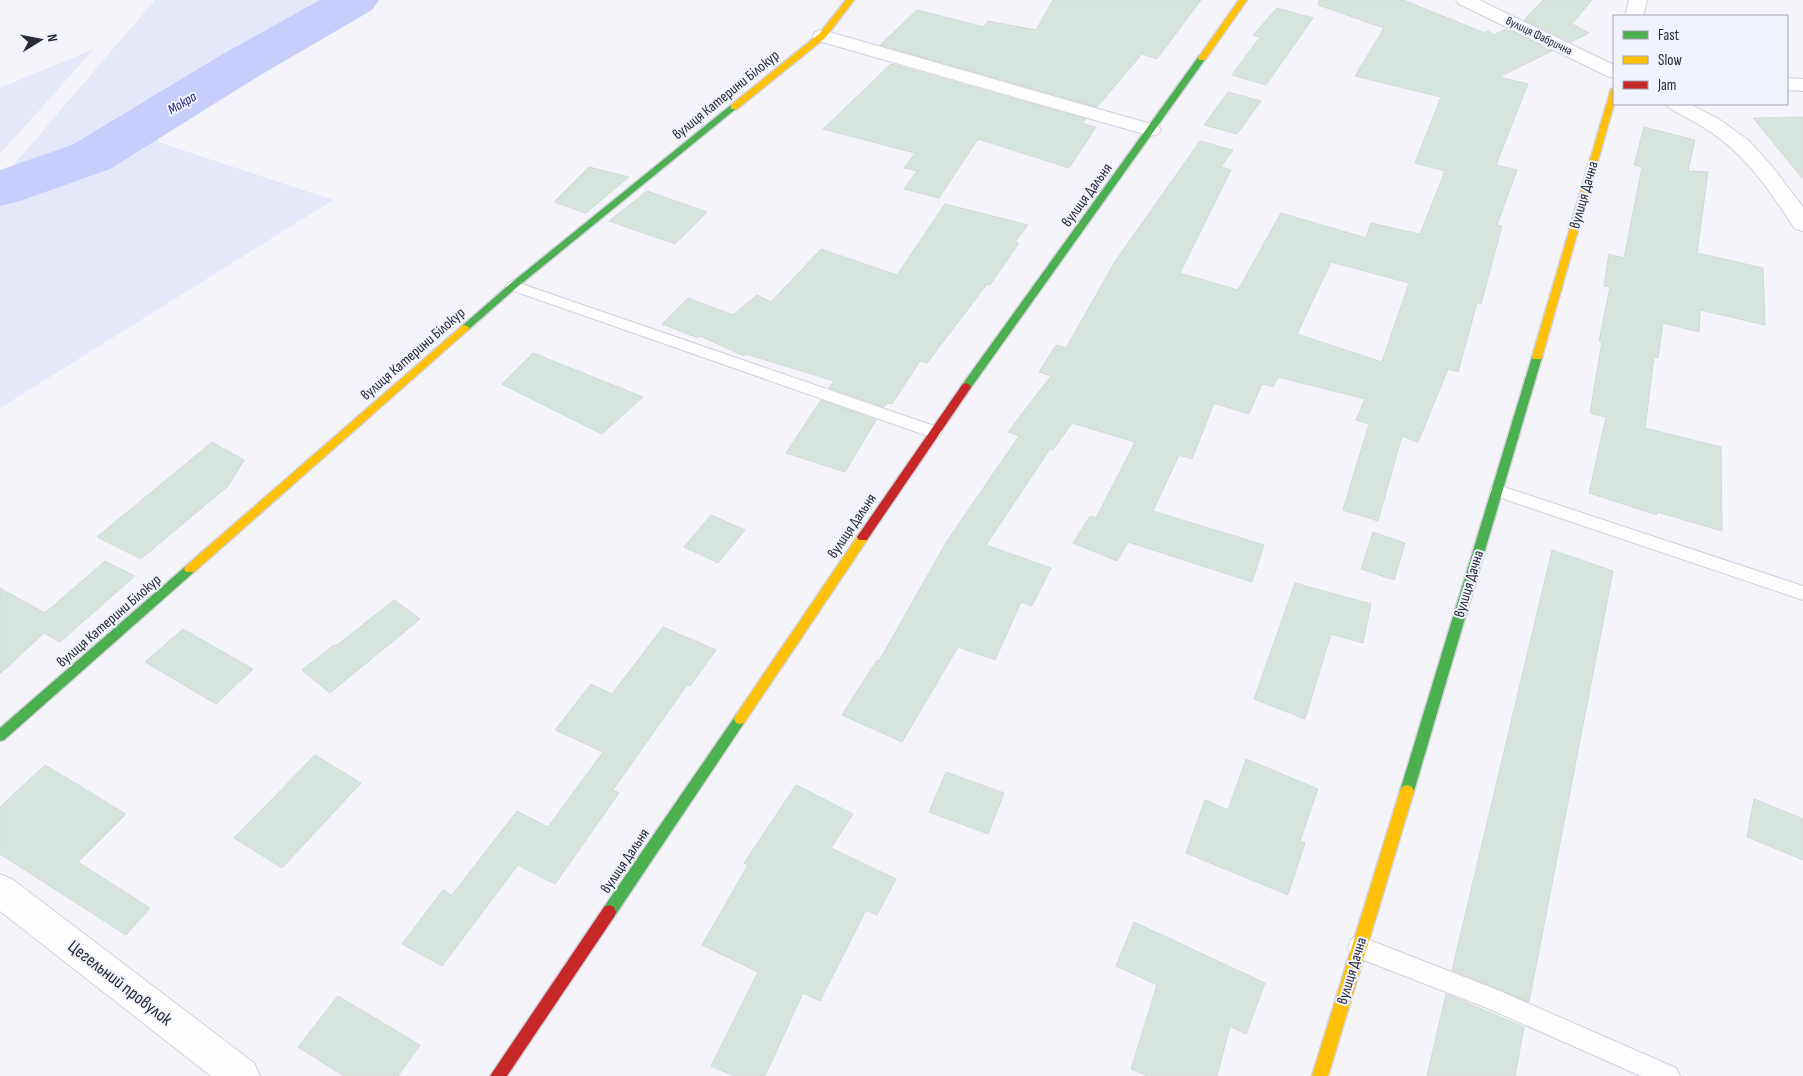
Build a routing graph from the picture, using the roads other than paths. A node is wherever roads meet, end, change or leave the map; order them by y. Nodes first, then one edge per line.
1 (850, 0) edge
2 (1243, 0) edge
3 (1465, 0) edge
4 (1638, 0) edge
5 (1634, 15) edge
6 (822, 36) junction
7 (1613, 72) edge
8 (1788, 84) edge
9 (1803, 85) edge
10 (1613, 93) edge
11 (1678, 105) edge
12 (1151, 130) junction
13 (1803, 224) edge
14 (514, 286) junction
15 (934, 432) junction
16 (1498, 491) junction
17 (1803, 593) edge
18 (0, 736) edge
19 (0, 890) edge
20 (1359, 947) junction
21 (240, 1076) edge
22 (498, 1076) edge
23 (1320, 1076) edge
24 (1668, 1076) edge

1 - 6 street, вулиця Катерини Білокур
2 - 12 street, вулиця Дальня
3 - 7 street, вулиця Фабрична
4 - 5 street
6 - 12 street
6 - 14 street, вулиця Катерини Білокур
8 - 9 street
10 - 16 street, вулиця Дачна
11 - 13 street
12 - 15 street, вулиця Дальня
14 - 15 lane
14 - 18 street, вулиця Катерини Білокур
15 - 22 street, вулиця Дальня
16 - 17 lane
16 - 20 street, вулиця Дачна
19 - 21 street, Цегельний провулок
20 - 23 street, вулиця Дачна
20 - 24 lane

